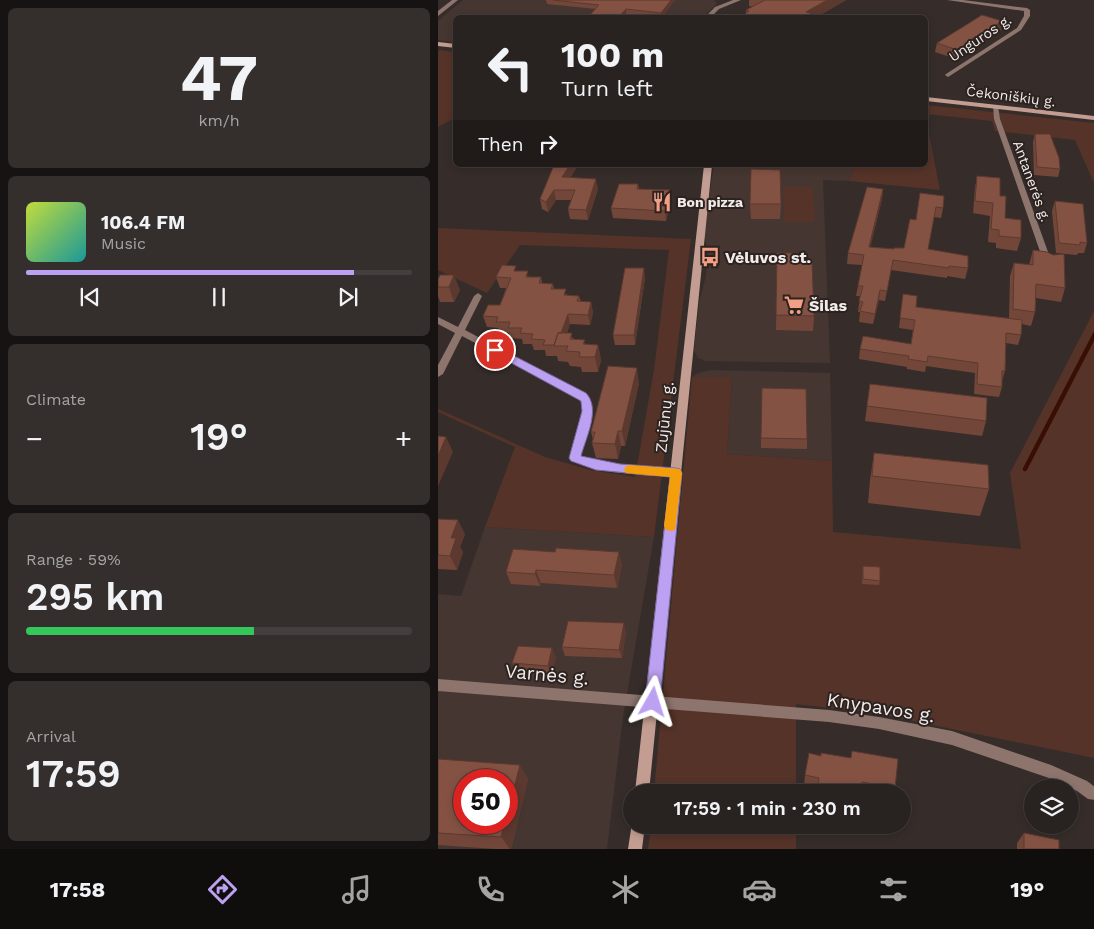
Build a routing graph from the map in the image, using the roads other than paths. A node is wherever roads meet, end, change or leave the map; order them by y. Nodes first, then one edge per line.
1 (455, 0) edge
2 (738, 0) edge
3 (950, 0) edge
4 (438, 14) edge
5 (710, 15) edge
6 (438, 44) edge
7 (453, 46) edge
8 (948, 74) dead end
9 (928, 98) edge
10 (995, 106) junction
11 (1094, 118) edge
12 (708, 167) edge
13 (1048, 263) edge
14 (478, 296) dead end
15 (438, 320) edge
16 (460, 331) junction
17 (438, 374) edge
18 (676, 473) junction
19 (438, 685) edge
20 (653, 702) junction
21 (643, 784) edge
22 (1093, 794) dead end
23 (637, 834) edge
24 (635, 849) edge

1 - 4 street
2 - 5 street
3 - 8 street, Unguros g.
6 - 7 main road
9 - 10 main road, Čekoniškių g.
10 - 11 main road, Čekoniškių g.
10 - 13 street, Antanerės g.
12 - 18 main road, Zujūnų g.
14 - 16 street
15 - 16 street
16 - 17 street
16 - 18 street
18 - 20 main road, Zujūnų g.
19 - 20 street, Varnės g.
20 - 21 main road, Zujūnų g.
20 - 22 street, Knypavos g.
23 - 24 main road

